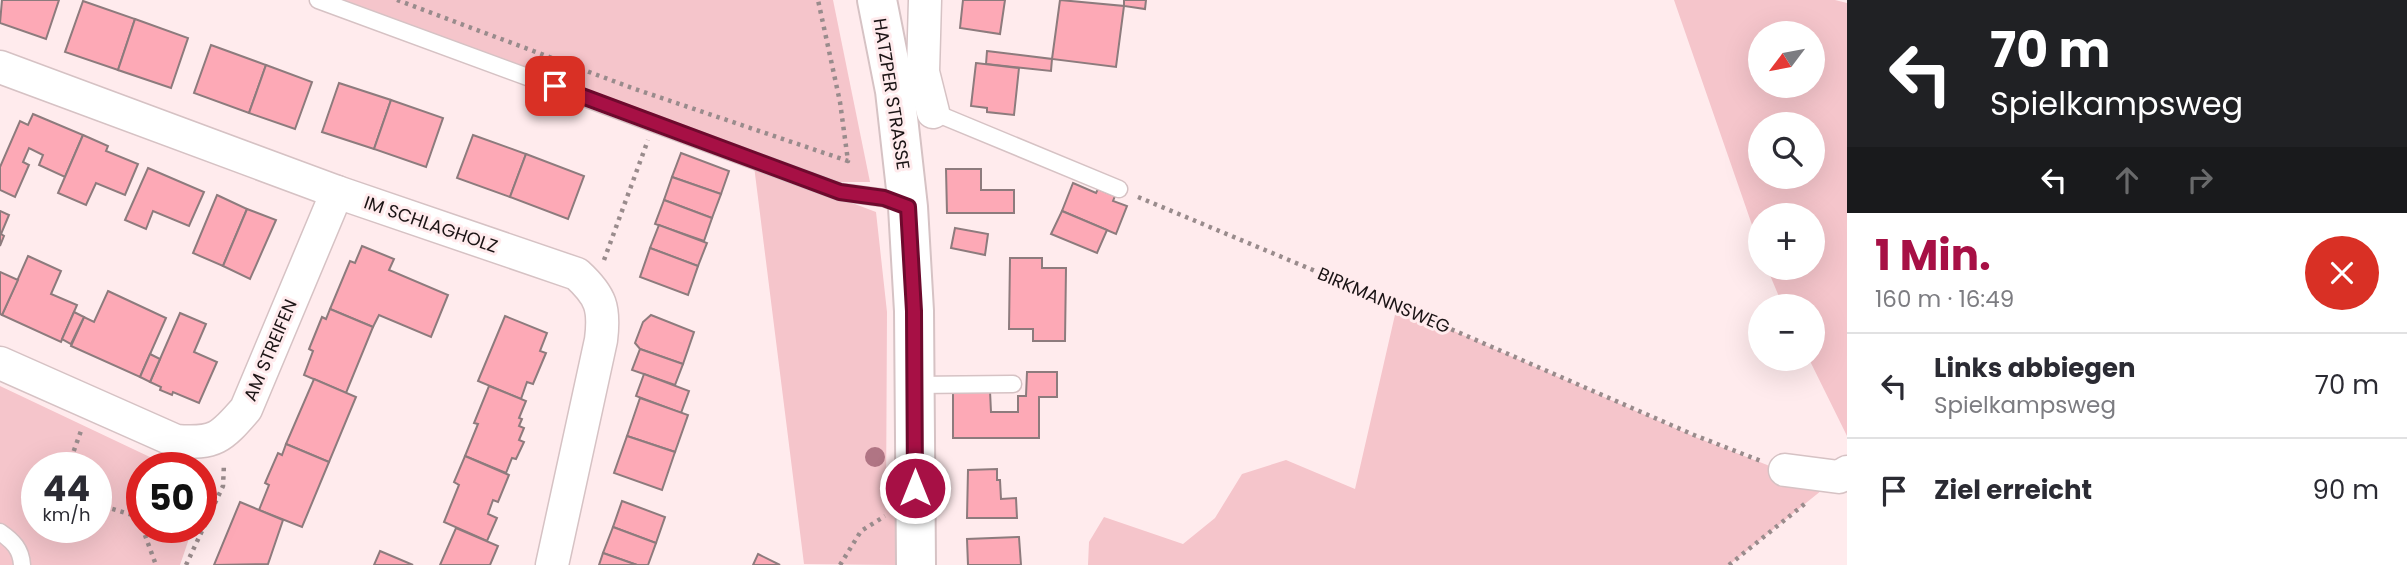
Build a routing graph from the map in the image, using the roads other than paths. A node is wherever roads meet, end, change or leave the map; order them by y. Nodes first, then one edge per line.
1 (318, 0) edge
2 (877, 0) edge
3 (925, 0) edge
4 (0, 67) edge
5 (933, 112) joint
6 (1119, 189) road end
7 (337, 192) junction
8 (908, 207) junction
9 (0, 363) edge
10 (1013, 384) dead end
11 (915, 385) junction
12 (1785, 470) road end
13 (1843, 475) edge
14 (0, 532) edge
15 (22, 565) edge
16 (552, 565) edge
17 (915, 565) edge

1 - 8 lane
2 - 8 main road, HATZPER STRASSE
3 - 5 street
4 - 7 street, IM SCHLAGHOLZ
5 - 6 lane
7 - 9 street, AM STREIFEN
7 - 16 street, IM SCHLAGHOLZ
8 - 11 main road, HATZPER STRASSE
10 - 11 lane
11 - 17 main road, HATZPER STRASSE
12 - 13 street
14 - 15 lane

